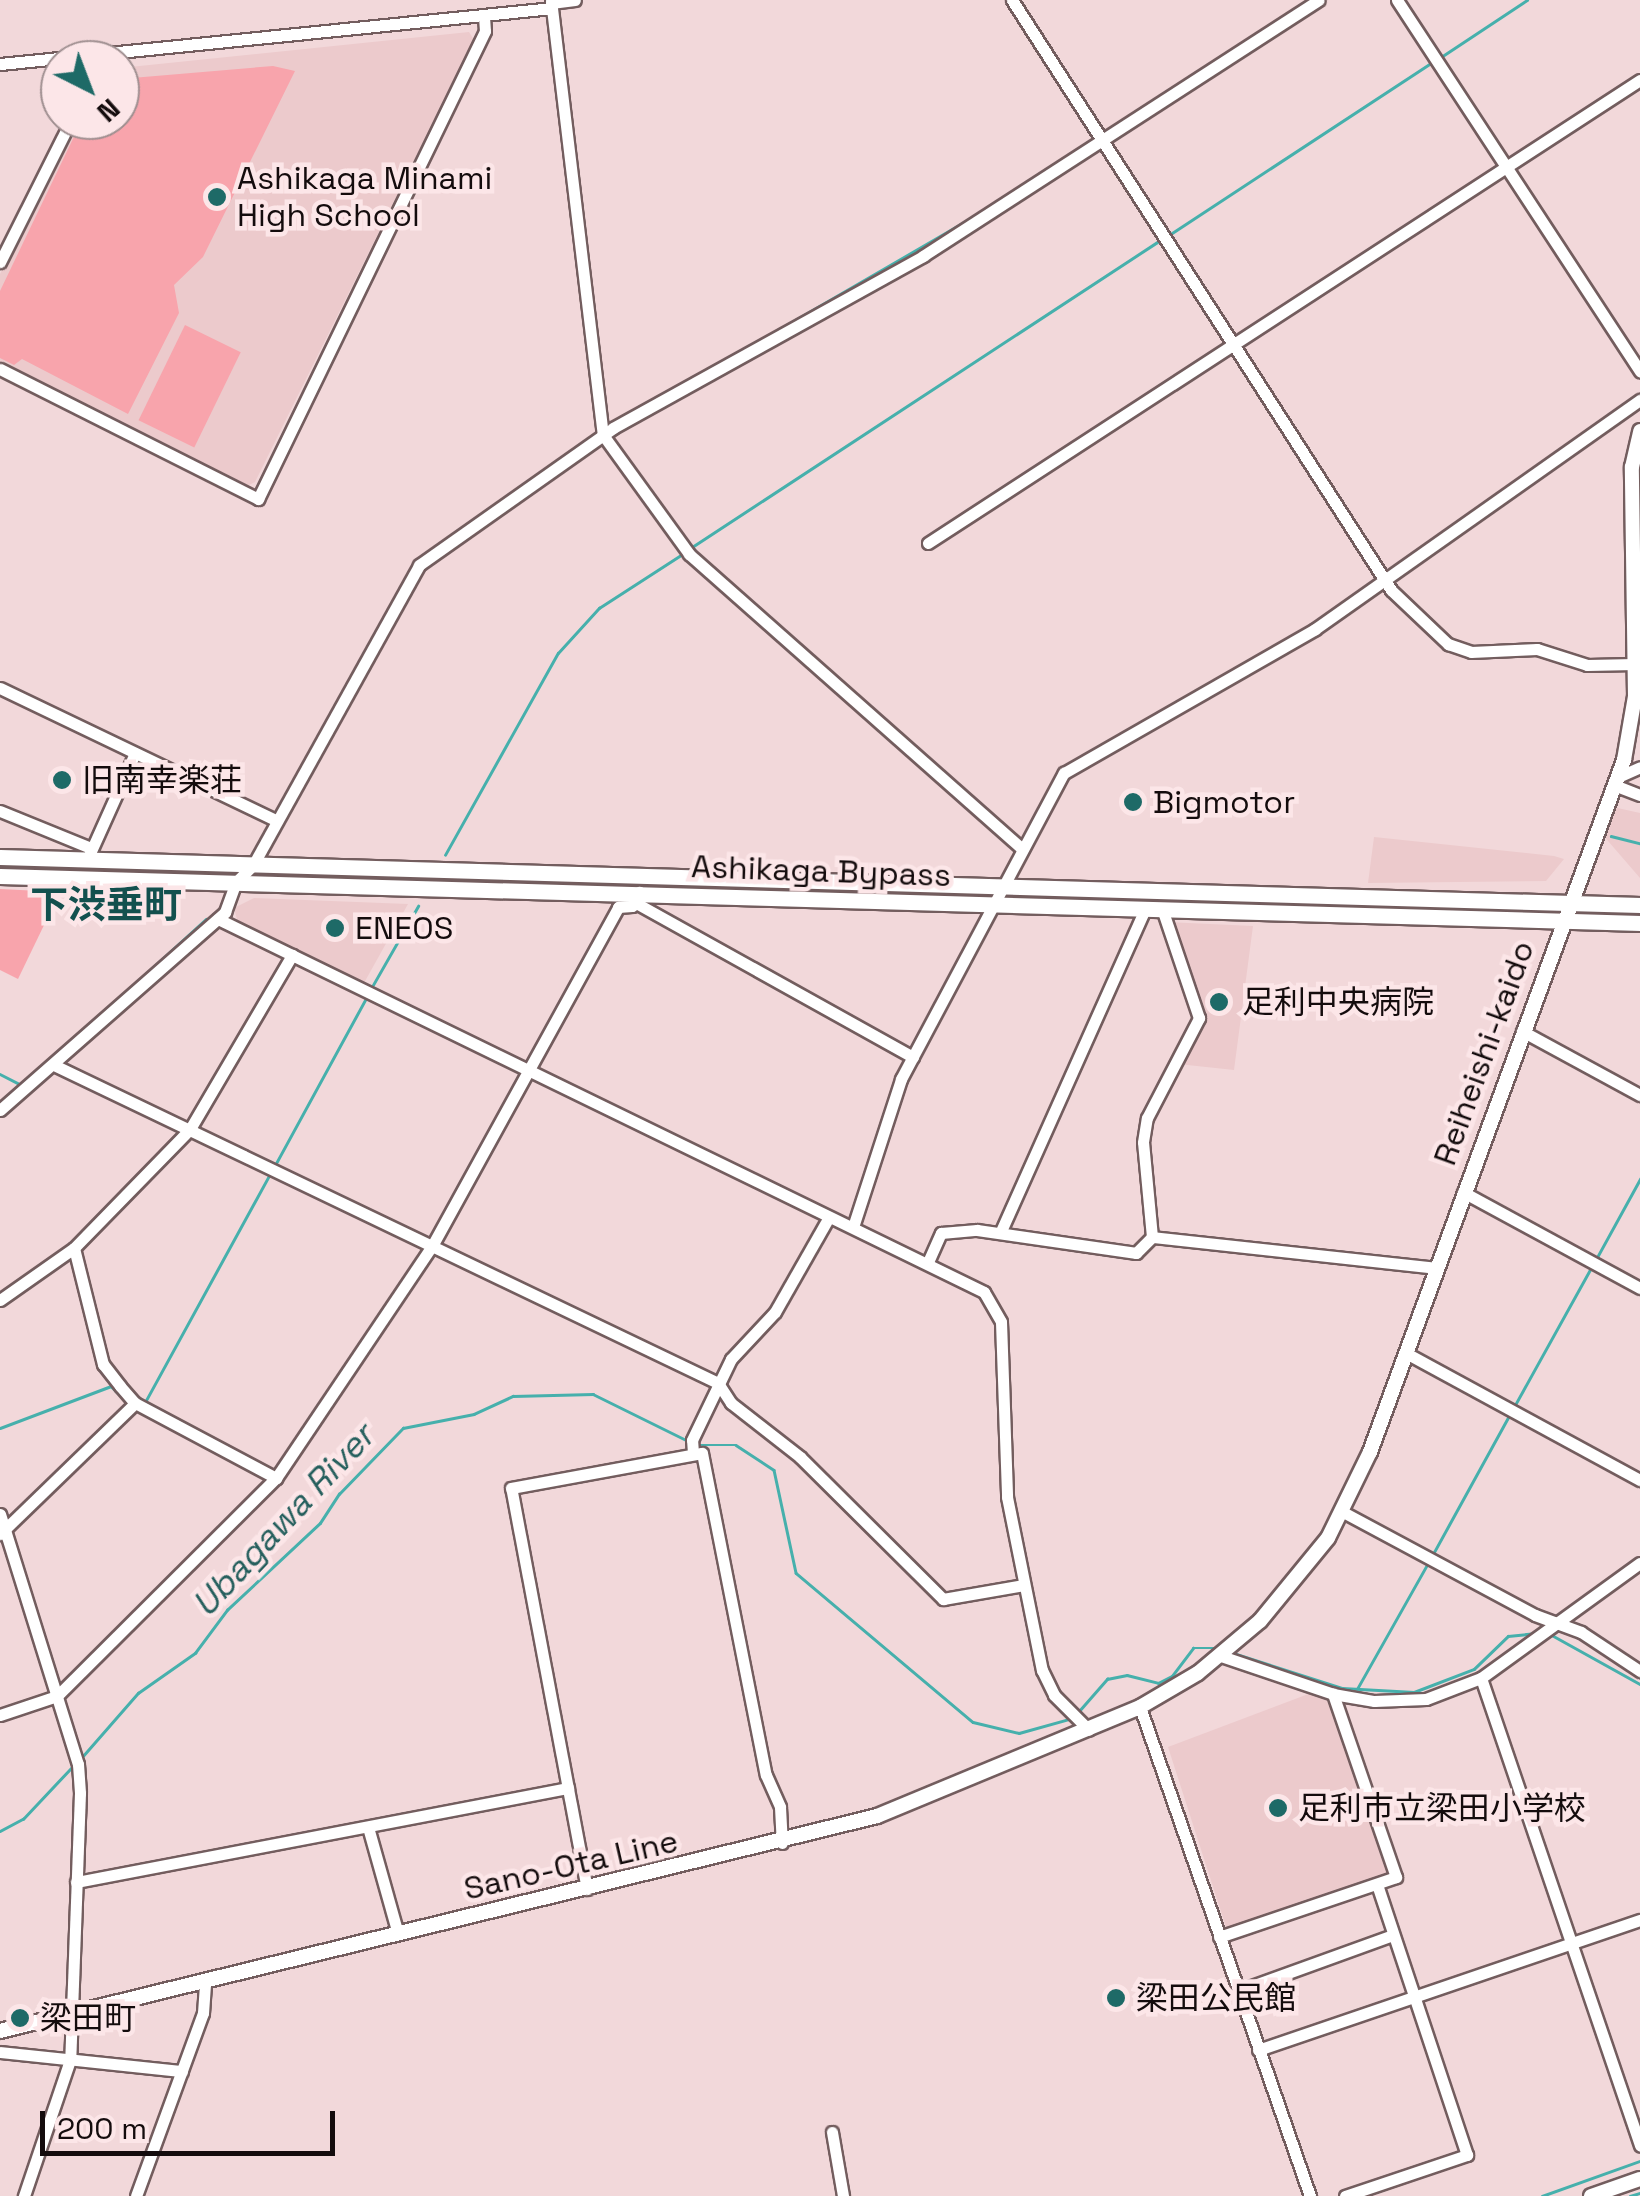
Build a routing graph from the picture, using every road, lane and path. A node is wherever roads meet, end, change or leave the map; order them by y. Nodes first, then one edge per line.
1 (575, 0) edge
2 (1012, 0) edge
3 (1318, 0) edge
4 (1398, 0) edge
5 (552, 4) edge
6 (484, 17) junction
7 (140, 53) edge
8 (40, 61) edge
9 (0, 64) edge
10 (1640, 80) edge
11 (60, 140) edge
12 (1102, 140) junction
13 (1508, 169) junction
14 (0, 262) edge
15 (1235, 346) junction
16 (0, 369) edge
17 (1640, 372) edge
18 (1640, 400) edge
19 (1640, 431) edge
20 (603, 436) junction
21 (928, 542) dead end
22 (1386, 579) junction
23 (1637, 669) edge
24 (0, 688) edge
25 (135, 752) junction
26 (1640, 767) edge
27 (1616, 781) junction
28 (1640, 795) edge
29 (0, 811) edge
30 (276, 820) junction
31 (1022, 848) junction
32 (88, 853) junction
33 (0, 857) edge
34 (253, 865) junction
35 (0, 876) edge
36 (236, 882) junction
37 (1006, 887) junction
38 (637, 898) junction
39 (1567, 902) junction
40 (991, 904) junction
41 (1640, 904) edge
42 (1154, 909) junction
43 (218, 919) junction
44 (1560, 921) junction
45 (1640, 922) edge
46 (292, 955) junction
47 (1522, 1031) junction
48 (912, 1057) junction
49 (56, 1066) junction
50 (528, 1071) junction
51 (1640, 1095) edge
52 (0, 1110) edge
53 (190, 1129) junction
54 (1463, 1192) junction
55 (829, 1217) junction
56 (853, 1228) junction
57 (1000, 1231) junction
58 (1152, 1237) junction
59 (432, 1246) junction
60 (74, 1248) junction
61 (928, 1262) junction
62 (1436, 1268) junction
63 (1640, 1288) edge
64 (0, 1300) edge
65 (1406, 1353) junction
66 (718, 1384) junction
67 (135, 1404) junction
68 (693, 1454) junction
69 (1639, 1477) edge
70 (276, 1478) junction
71 (1343, 1512) junction
72 (0, 1514) edge
73 (3, 1533) edge
74 (1640, 1563) edge
75 (1024, 1585) junction
76 (1548, 1624) junction
77 (1226, 1652) junction
78 (1640, 1671) edge
79 (1481, 1678) junction
80 (1333, 1694) junction
81 (57, 1696) junction
82 (1140, 1707) junction
83 (0, 1714) edge
84 (1085, 1726) junction
85 (568, 1788) junction
86 (368, 1827) junction
87 (782, 1843) junction
88 (76, 1882) junction
89 (1377, 1885) junction
90 (587, 1889) junction
91 (1640, 1920) edge
92 (398, 1934) junction
93 (1393, 1935) junction
94 (1220, 1937) junction
95 (1572, 1944) junction
96 (205, 1980) junction
97 (1238, 1991) junction
98 (1415, 1997) junction
99 (73, 2014) junction
100 (0, 2031) edge
101 (1258, 2050) junction
102 (0, 2052) edge
103 (70, 2060) junction
104 (182, 2070) junction
105 (832, 2132) dead end
106 (1640, 2146) edge
107 (1640, 2180) edge
108 (24, 2196) edge
109 (136, 2196) edge
110 (842, 2196) edge
111 (1310, 2196) edge
112 (1346, 2196) edge
113 (1591, 2196) edge

1 - 5 street
2 - 12 street
3 - 12 street
4 - 13 street
5 - 6 street
5 - 20 street
6 - 7 street
6 - 16 street
8 - 9 street
10 - 13 street
11 - 14 street
12 - 15 street
12 - 20 street
13 - 15 street
13 - 17 street
15 - 21 street
15 - 22 street
18 - 22 street
19 - 23 main road, Reiheishi-kaido
20 - 30 street
20 - 31 street
22 - 23 street
22 - 31 street
23 - 27 main road, Reiheishi-kaido
24 - 25 street
25 - 30 street
25 - 32 street
26 - 27 street
27 - 28 street
27 - 39 main road, Reiheishi-kaido
29 - 32 street
30 - 34 street
31 - 37 street
32 - 33 highway, Ashikaga Bypass
32 - 34 highway, Ashikaga Bypass
34 - 36 street
34 - 37 highway, Ashikaga Bypass
35 - 36 highway, Ashikaga Bypass
36 - 38 highway, Ashikaga Bypass
36 - 43 street
37 - 39 highway, Ashikaga Bypass
37 - 40 street
38 - 40 highway, Ashikaga Bypass
38 - 48 street
38 - 50 street
39 - 41 highway, Ashikaga Bypass
39 - 44 main road, Reiheishi-kaido
40 - 42 highway, Ashikaga Bypass
40 - 48 street
42 - 44 highway, Ashikaga Bypass
42 - 57 street
42 - 58 street
43 - 46 street
43 - 49 street
44 - 45 highway, Ashikaga Bypass
44 - 47 main road, Reiheishi-kaido
46 - 50 street
46 - 53 street
47 - 51 street
47 - 54 main road, Reiheishi-kaido
48 - 56 street
49 - 52 street
49 - 53 street
50 - 55 street
50 - 59 street
53 - 59 street
53 - 60 street
54 - 62 main road, Reiheishi-kaido
54 - 63 street
55 - 56 street
55 - 66 street
56 - 61 street
57 - 58 street
57 - 61 street
58 - 62 street
59 - 66 street
59 - 70 street
60 - 64 street
60 - 67 street
61 - 75 street
62 - 65 main road, Reiheishi-kaido
65 - 69 street
65 - 71 main road, Reiheishi-kaido
66 - 68 street
66 - 75 street
67 - 70 street
67 - 73 street
68 - 85 street
68 - 87 street
70 - 81 street
71 - 76 street
71 - 77 main road, Reiheishi-kaido
72 - 73 street
73 - 81 street
74 - 76 street
75 - 84 street
76 - 78 street
76 - 79 street
77 - 80 street
77 - 82 main road, Reiheishi-kaido
79 - 80 street
79 - 95 street
80 - 89 street
81 - 83 street
81 - 88 street
82 - 84 main road, Sano-Ota Line
82 - 94 street
84 - 87 main road, Sano-Ota Line
85 - 86 street
85 - 90 street
86 - 88 street
86 - 92 street
87 - 90 main road, Sano-Ota Line
88 - 99 street
89 - 93 street
89 - 94 street
90 - 92 main road, Sano-Ota Line
91 - 95 street
92 - 96 main road, Sano-Ota Line
93 - 97 street
93 - 98 street
94 - 97 street
95 - 98 street
95 - 106 street
96 - 99 main road, Sano-Ota Line
96 - 104 street
97 - 101 street
98 - 101 street
98 - 112 street
99 - 100 main road, Sano-Ota Line
99 - 103 street
101 - 111 street
102 - 103 street
103 - 104 street
103 - 108 street
104 - 109 street
105 - 110 street
107 - 113 main road

